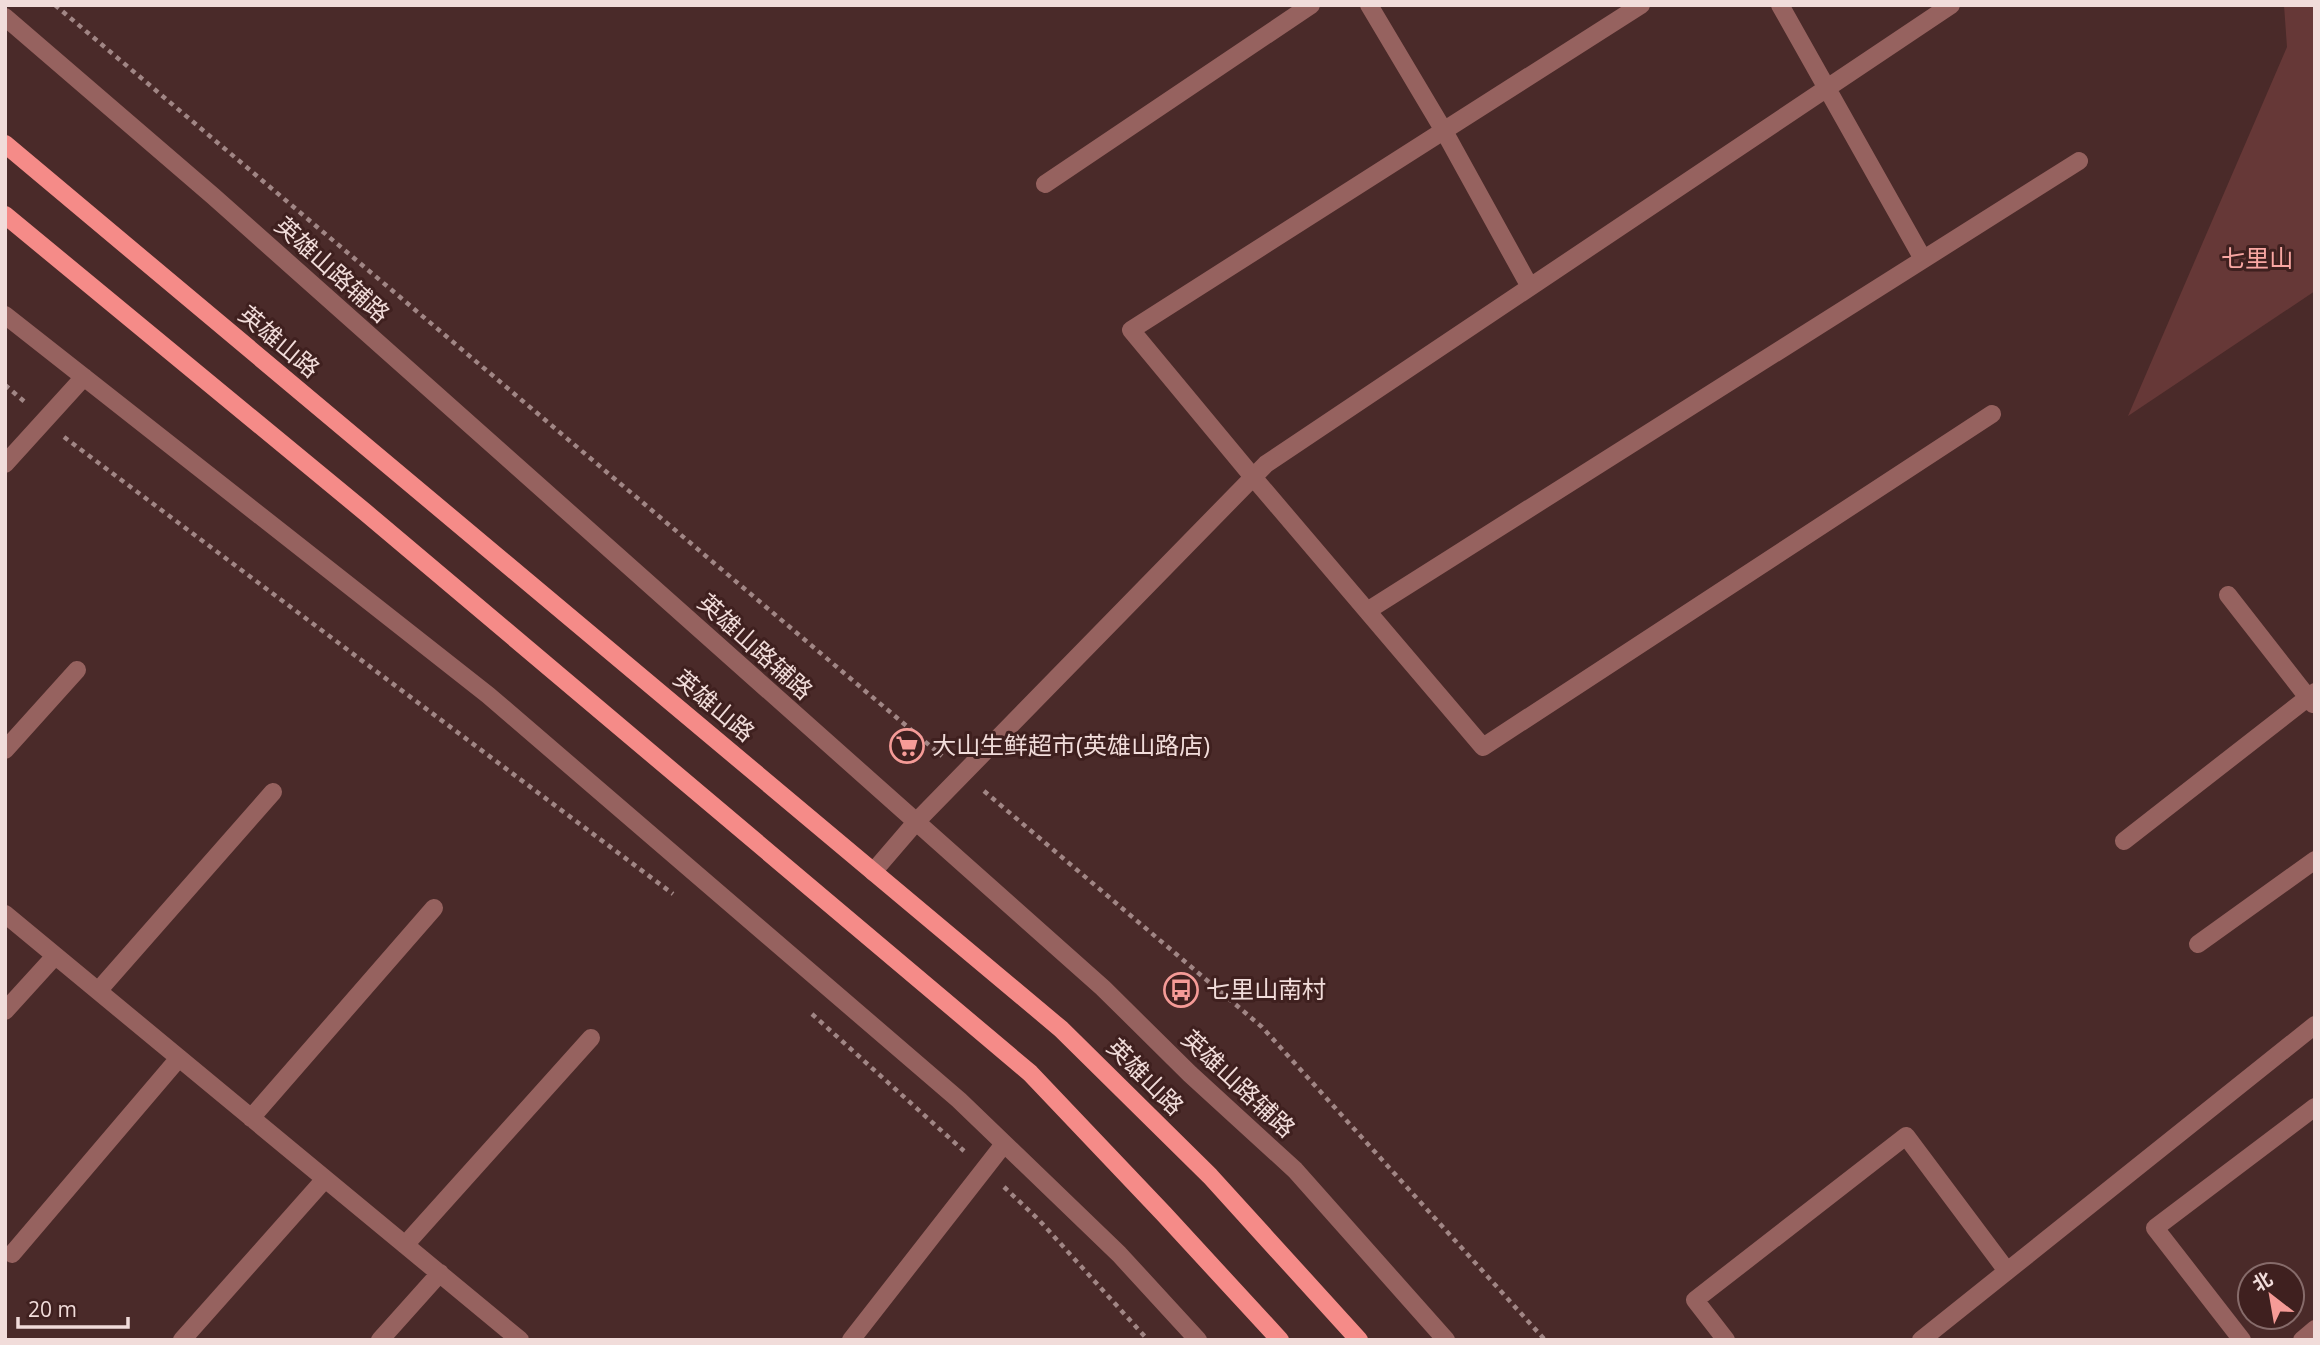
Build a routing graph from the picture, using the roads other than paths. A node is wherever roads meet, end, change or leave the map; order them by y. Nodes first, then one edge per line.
1 (1311, 5) edge
2 (1369, 5) edge
3 (1641, 5) edge
4 (1780, 5) edge
5 (1951, 5) edge
6 (5, 17) edge
7 (1827, 89) junction
8 (1444, 131) junction
9 (5, 144) edge
10 (2079, 161) dead end
11 (1045, 184) dead end
12 (5, 215) edge
13 (1923, 259) junction
14 (1530, 287) junction
15 (5, 315) edge
16 (83, 377) junction
17 (1992, 414) dead end
18 (5, 464) edge
19 (1253, 477) junction
20 (2228, 595) dead end
21 (1367, 611) junction
22 (77, 670) dead end
23 (2312, 698) edge
24 (5, 750) edge
25 (273, 792) dead end
26 (916, 822) junction
27 (2124, 841) dead end
28 (2315, 860) edge
29 (873, 872) junction
30 (434, 908) dead end
31 (5, 915) edge
32 (2198, 944) dead end
33 (55, 956) junction
34 (98, 991) junction
35 (5, 1012) edge
36 (2315, 1026) edge
37 (591, 1038) dead end
38 (179, 1058) junction
39 (2315, 1107) edge
40 (251, 1118) junction
41 (1004, 1144) junction
42 (325, 1179) junction
43 (405, 1245) junction
44 (12, 1254) dead end
45 (2007, 1271) junction
46 (440, 1273) junction
47 (2315, 1329) edge
48 (182, 1340) edge
49 (380, 1340) edge
50 (520, 1340) edge
51 (851, 1340) edge
52 (1198, 1340) edge
53 (1280, 1340) edge
54 (1359, 1340) edge
55 (1446, 1340) edge
56 (1726, 1340) edge
57 (1921, 1340) edge
58 (2242, 1340) edge
59 (2302, 1340) edge

1 - 11 street
2 - 8 street
3 - 8 street
4 - 7 street
5 - 7 street
6 - 26 street, 英雄山路辅路
7 - 13 street
7 - 14 street
8 - 14 street
8 - 19 street
9 - 29 main road, 英雄山路
10 - 13 street
12 - 53 main road
13 - 21 street
14 - 19 street
15 - 16 street
16 - 18 street
16 - 41 street
17 - 21 street
19 - 21 street
19 - 26 street
20 - 23 street
22 - 24 street
23 - 27 street
25 - 34 street
26 - 29 street
26 - 55 street, 英雄山路辅路
28 - 32 street
29 - 54 main road, 英雄山路
30 - 40 street
31 - 33 street
33 - 34 street
33 - 35 street
34 - 38 street
36 - 45 street
37 - 43 street
38 - 40 street
38 - 44 street
39 - 58 street
40 - 42 street
41 - 51 street
41 - 52 street
42 - 43 street
42 - 48 street
43 - 46 street
45 - 56 street
45 - 57 street
46 - 49 street
46 - 50 street
47 - 59 street

